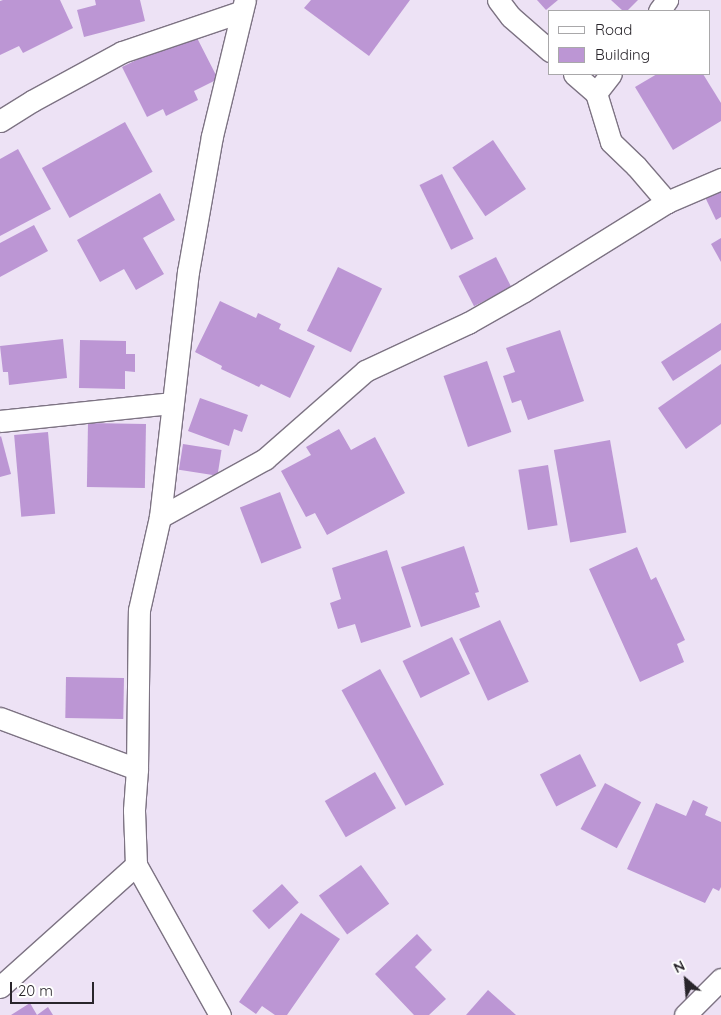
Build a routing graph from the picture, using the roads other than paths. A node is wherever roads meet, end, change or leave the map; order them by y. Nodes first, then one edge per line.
1 (498, 0) edge
2 (242, 6) edge
3 (548, 50) edge
4 (575, 75) edge
5 (609, 75) edge
6 (596, 93) junction
7 (0, 121) edge
8 (721, 178) edge
9 (667, 202) junction
10 (172, 403) junction
11 (0, 421) edge
12 (160, 517) junction
13 (0, 718) edge
14 (137, 769) junction
15 (136, 865) junction
16 (721, 978) edge
17 (0, 987) edge
18 (220, 1015) edge
19 (685, 1015) edge

1 - 3 street
2 - 7 street
2 - 10 street
4 - 6 street
5 - 6 street
6 - 9 street
8 - 9 street
9 - 12 street
10 - 11 street
10 - 12 street
12 - 14 street
13 - 14 street
14 - 15 street
15 - 17 street
15 - 18 street
16 - 19 street

